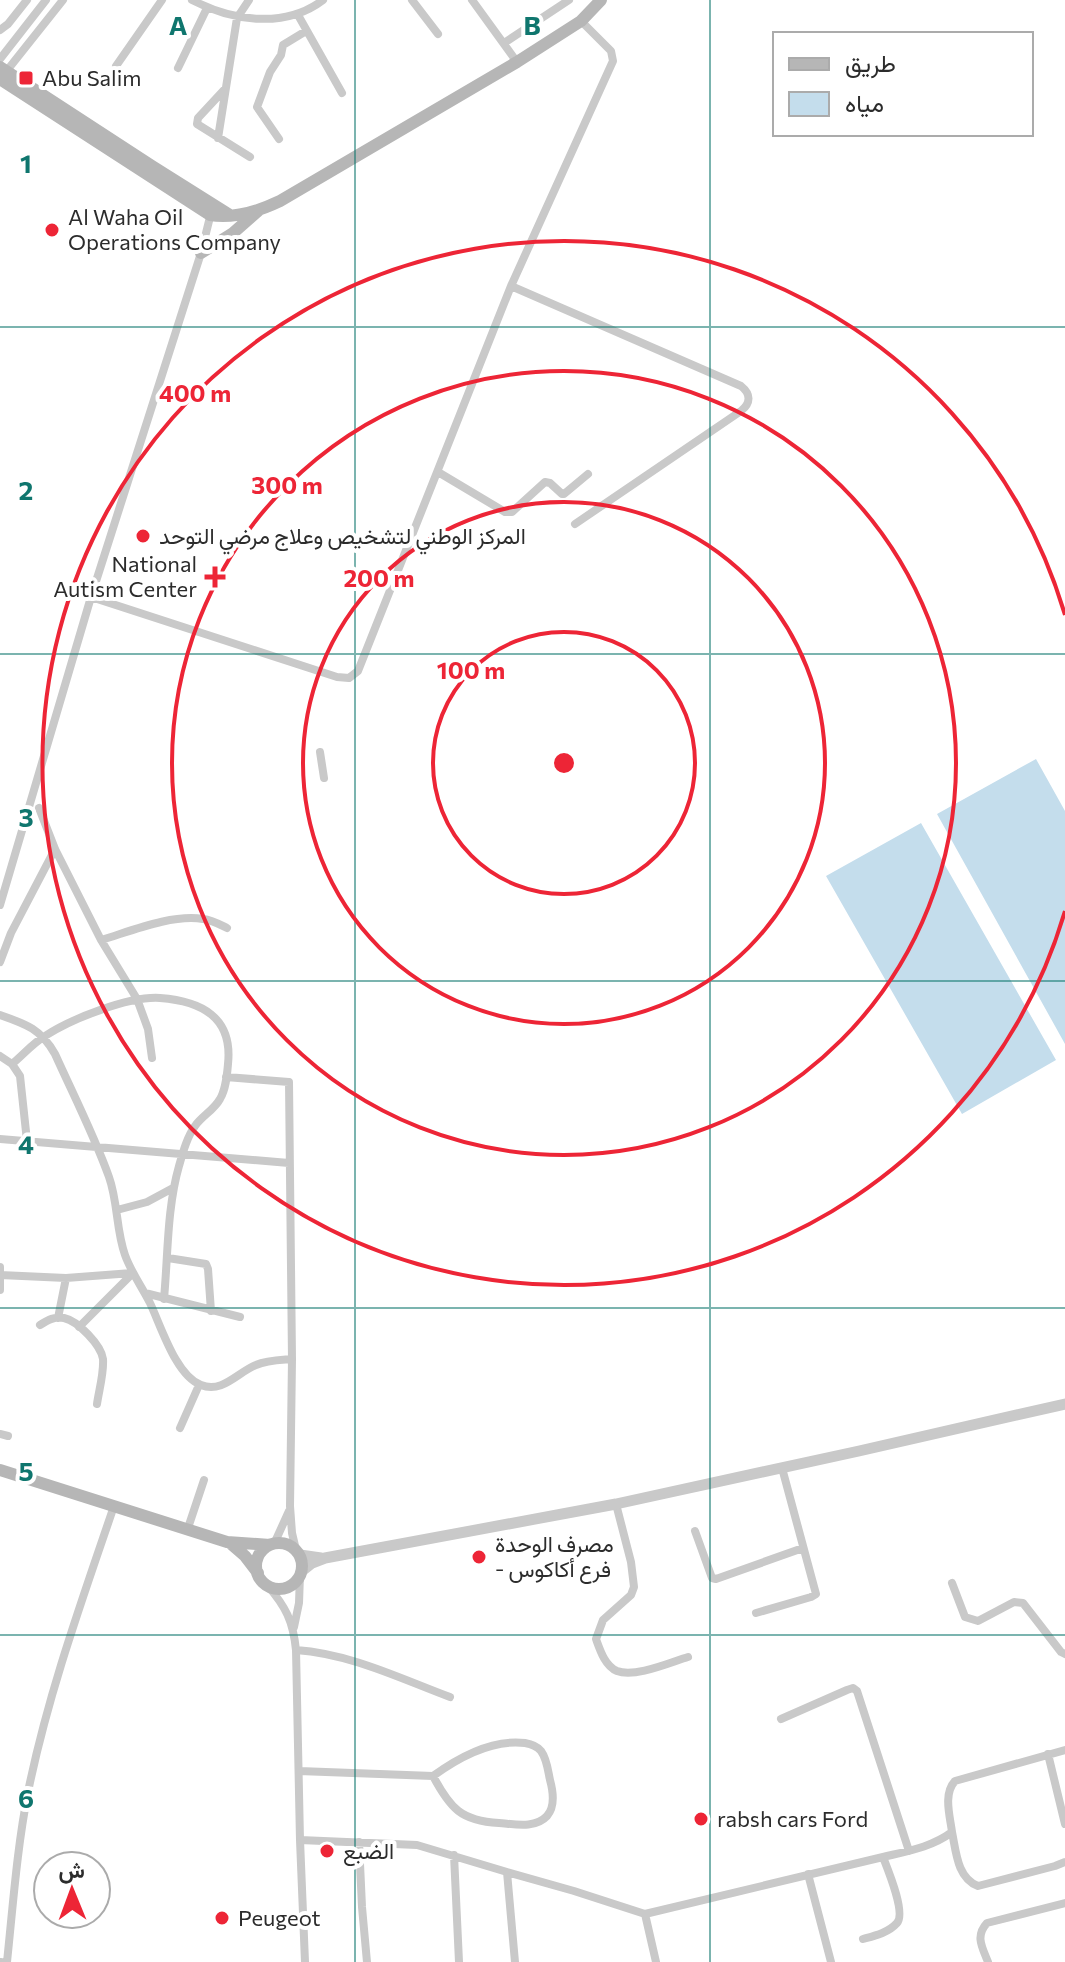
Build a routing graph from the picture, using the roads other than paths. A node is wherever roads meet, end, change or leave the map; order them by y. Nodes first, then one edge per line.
1 (27, 0) edge
2 (46, 0) edge
3 (63, 0) edge
4 (162, 0) edge
5 (192, 0) edge
6 (249, 0) edge
7 (323, 0) edge
8 (412, 0) edge
9 (472, 0) edge
10 (569, 0) edge
11 (601, 0) edge
12 (207, 8) junction
13 (298, 15) junction
14 (237, 18) junction
15 (581, 21) junction
16 (0, 30) edge
17 (306, 31) junction
18 (438, 34) dead end
19 (504, 43) junction
20 (517, 62) junction
21 (116, 66) dead end
22 (178, 68) dead end
23 (1, 73) edge
24 (225, 89) junction
25 (342, 93) dead end
26 (218, 138) junction
27 (279, 139) dead end
28 (250, 157) dead end
29 (212, 210) junction
30 (258, 211) junction
31 (201, 253) junction
32 (511, 286) junction
33 (438, 472) junction
34 (588, 474) dead end
35 (575, 524) dead end
36 (91, 597) junction
37 (320, 752) dead end
38 (324, 778) dead end
39 (39, 808) dead end
40 (55, 849) junction
41 (0, 863) edge
42 (10, 866) junction
43 (0, 905) edge
44 (227, 928) dead end
45 (101, 940) junction
46 (0, 962) edge
47 (137, 999) junction
48 (0, 1015) edge
49 (43, 1036) junction
50 (0, 1056) edge
51 (152, 1058) dead end
52 (12, 1064) junction
53 (226, 1077) junction
54 (0, 1139) edge
55 (27, 1141) junction
56 (97, 1147) junction
57 (183, 1154) junction
58 (289, 1163) junction
59 (173, 1188) junction
60 (117, 1210) junction
61 (168, 1258) junction
62 (0, 1273) edge
63 (132, 1273) junction
64 (66, 1278) junction
65 (0, 1290) edge
66 (145, 1293) junction
67 (164, 1299) junction
68 (211, 1311) junction
69 (240, 1317) dead end
70 (58, 1318) junction
71 (40, 1325) dead end
72 (79, 1327) junction
73 (292, 1359) junction
74 (199, 1385) junction
75 (97, 1404) dead end
76 (1065, 1404) edge
77 (180, 1428) dead end
78 (782, 1468) junction
79 (0, 1470) edge
80 (204, 1480) dead end
81 (616, 1504) junction
82 (114, 1506) junction
83 (290, 1506) junction
84 (188, 1528) junction
85 (695, 1531) dead end
86 (227, 1542) junction
87 (272, 1544) junction
88 (803, 1548) junction
89 (298, 1552) junction
90 (325, 1558) junction
91 (301, 1573) junction
92 (263, 1580) junction
93 (952, 1583) dead end
94 (756, 1613) dead end
95 (294, 1628) junction
96 (296, 1650) junction
97 (1065, 1654) edge
98 (688, 1657) dead end
99 (450, 1697) dead end
100 (781, 1719) dead end
101 (1065, 1750) edge
102 (1048, 1754) junction
103 (299, 1771) junction
104 (433, 1776) junction
105 (1065, 1824) edge
106 (952, 1832) junction
107 (300, 1840) junction
108 (359, 1842) junction
109 (909, 1851) junction
110 (454, 1855) junction
111 (883, 1857) junction
112 (1065, 1862) edge
113 (507, 1872) junction
114 (808, 1874) junction
115 (1065, 1903) edge
116 (645, 1914) junction
117 (863, 1939) dead end
118 (3, 1962) edge
119 (305, 1962) edge
120 (367, 1962) edge
121 (459, 1962) edge
122 (515, 1962) edge
123 (656, 1962) edge
124 (831, 1962) edge
125 (988, 1962) edge

1 - 16 street
2 - 23 street
3 - 23 street
4 - 21 street
5 - 12 street
6 - 14 street
7 - 13 street
8 - 18 street
9 - 19 street
10 - 19 street
11 - 15 main road
12 - 14 street
12 - 22 street
13 - 14 street
13 - 17 street
14 - 24 street
15 - 20 main road
15 - 32 street
17 - 25 street
17 - 27 street
19 - 20 street
20 - 30 main road
23 - 29 main road
24 - 26 street
24 - 26 street
26 - 28 street
29 - 30 main road
29 - 31 street
30 - 31 main road
31 - 36 street
32 - 33 street
32 - 35 street
33 - 34 street
33 - 36 street
36 - 42 street
37 - 38 street
39 - 40 street
40 - 45 street
40 - 46 street
41 - 42 street
42 - 43 street
44 - 45 street
45 - 47 street
47 - 49 street
47 - 51 street
47 - 53 street
48 - 49 street
49 - 52 street
49 - 56 street
50 - 52 street
52 - 55 street
53 - 57 street
53 - 58 street
54 - 55 street
55 - 56 street
56 - 57 street
56 - 60 street
57 - 58 street
57 - 59 street
58 - 73 street
59 - 60 street
59 - 61 street
60 - 63 street
61 - 67 street
61 - 68 street
62 - 64 street
62 - 65 street
63 - 64 street
63 - 66 street
63 - 72 street
64 - 70 street
66 - 67 street
66 - 74 street
67 - 68 street
68 - 69 street
70 - 71 street
70 - 72 street
72 - 75 street
73 - 74 street
73 - 83 street
74 - 77 street
76 - 78 street
78 - 81 street
78 - 88 street
79 - 82 main road
80 - 84 street
81 - 90 street
81 - 98 street
82 - 84 main road
82 - 118 street
83 - 87 street
83 - 89 street
84 - 86 main road
85 - 88 street
86 - 87 main road
86 - 92 main road
87 - 89 main road
87 - 92 main road
88 - 94 street
89 - 90 street
89 - 91 main road
90 - 91 street
91 - 92 main road
91 - 95 street
92 - 95 street
93 - 97 street
95 - 96 street
96 - 99 street
96 - 103 street
100 - 109 street
101 - 102 street
102 - 105 street
102 - 106 street
103 - 104 street
103 - 107 street
104 - 104 street
106 - 109 street
106 - 112 street
107 - 108 street
107 - 119 street
108 - 110 street
108 - 120 street
109 - 111 street
110 - 113 street
110 - 121 street
111 - 114 street
111 - 117 street
113 - 116 street
113 - 122 street
114 - 116 street
114 - 124 street
115 - 125 street
116 - 123 street

